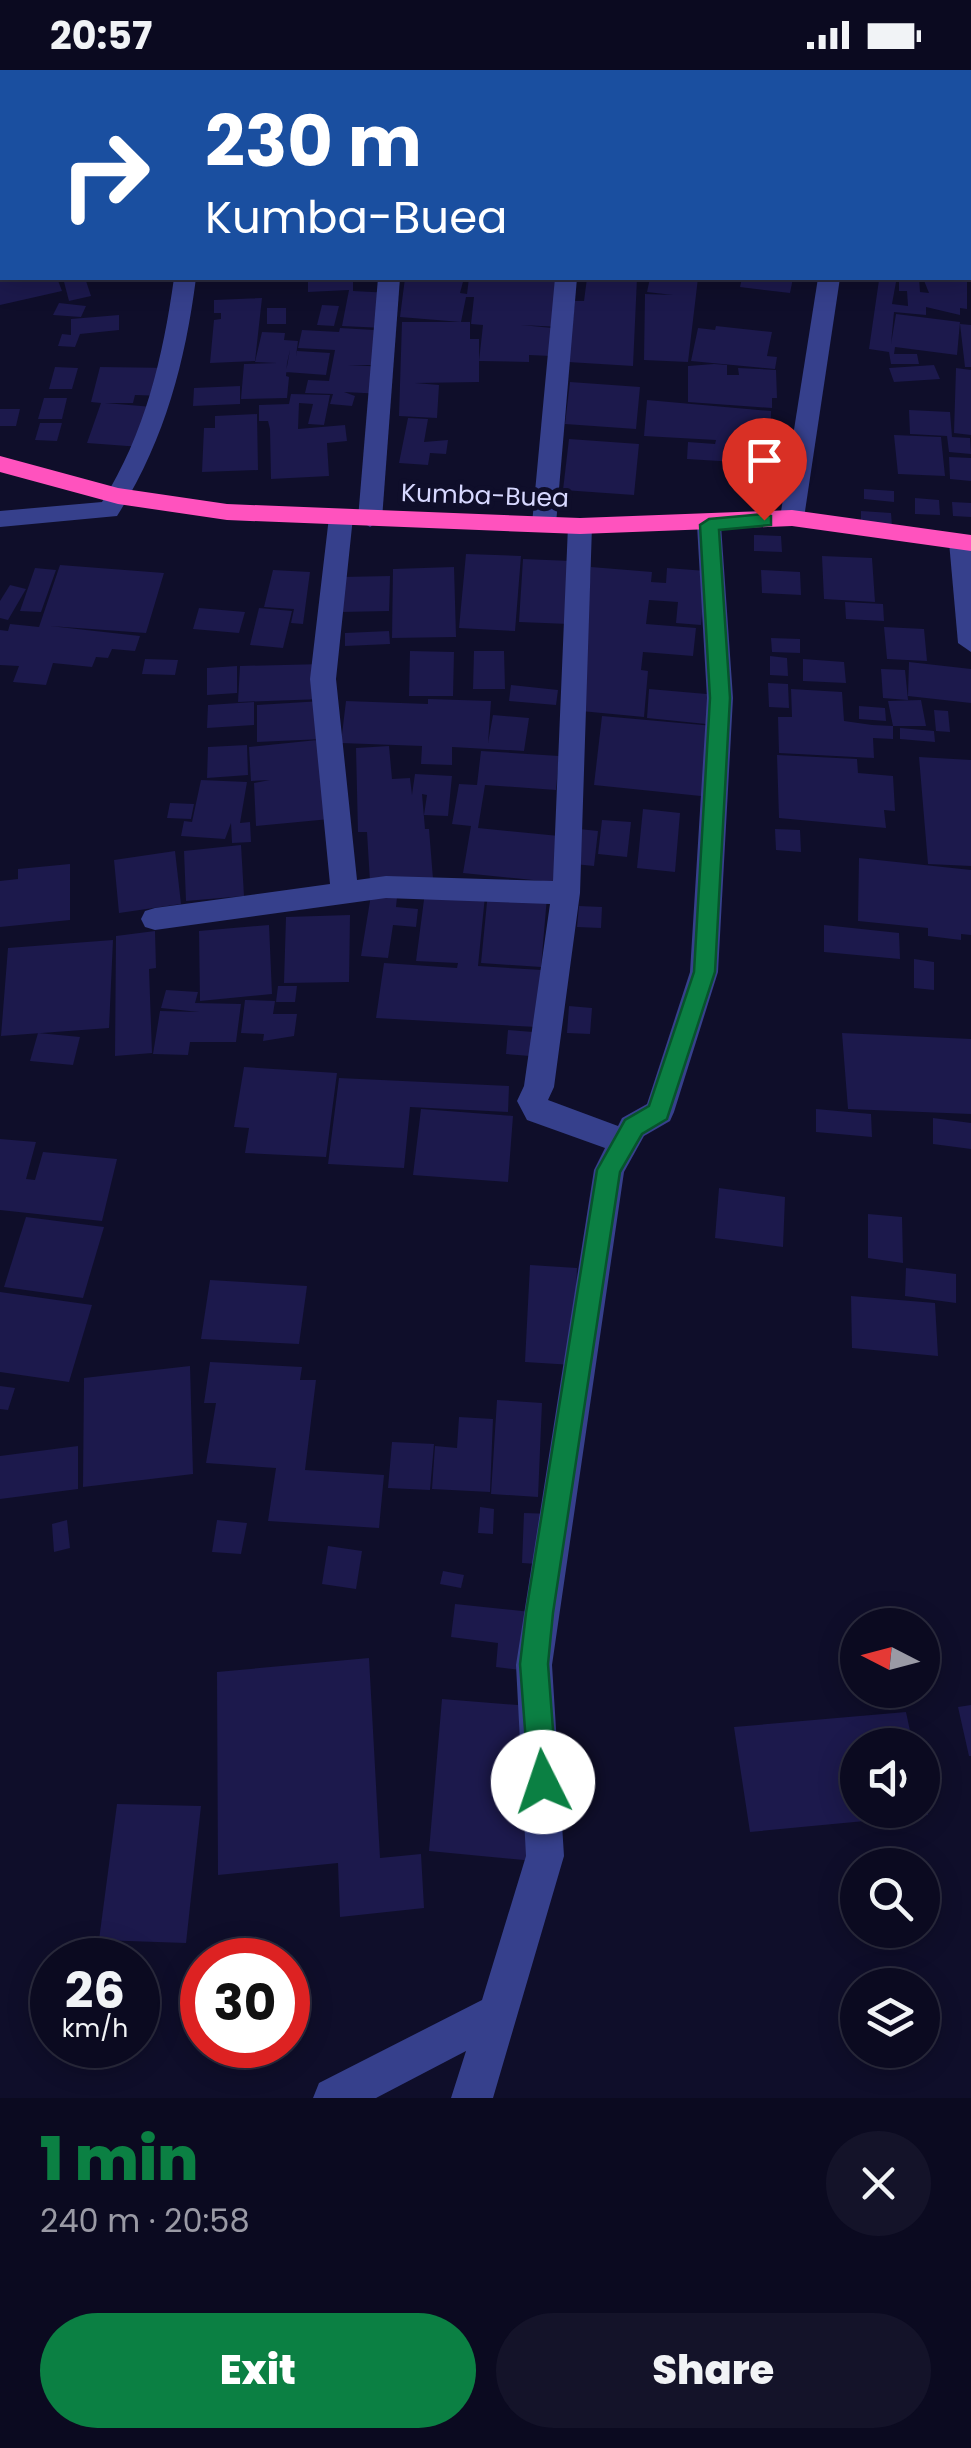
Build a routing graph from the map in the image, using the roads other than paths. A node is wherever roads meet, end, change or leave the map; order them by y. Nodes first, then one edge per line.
1 (185, 280) edge
2 (389, 280) edge
3 (566, 280) edge
4 (829, 280) edge
5 (0, 464) edge
6 (118, 496) junction
7 (341, 517) junction
8 (0, 518) edge
9 (792, 518) junction
10 (370, 519) junction
11 (544, 524) junction
12 (709, 525) junction
13 (580, 526) junction
14 (966, 542) edge
15 (971, 643) edge
16 (566, 893) junction
17 (345, 894) junction
18 (155, 919) dead end
19 (622, 1141) junction
20 (498, 2013) junction
21 (334, 2098) edge
22 (472, 2098) edge

1 - 6 street
2 - 10 street
3 - 11 street
4 - 9 street
5 - 6 highway, Kumba-Buea
6 - 7 highway, Kumba-Buea
6 - 8 street
7 - 10 highway, Kumba-Buea
7 - 17 street
9 - 12 highway, Kumba-Buea
9 - 14 highway, Kumba-Buea
10 - 11 highway, Kumba-Buea
11 - 13 highway, Kumba-Buea
12 - 13 highway, Kumba-Buea
12 - 19 street
13 - 16 street
14 - 15 street
16 - 17 street
16 - 19 street
17 - 18 street
19 - 20 street
20 - 21 street
20 - 22 street

